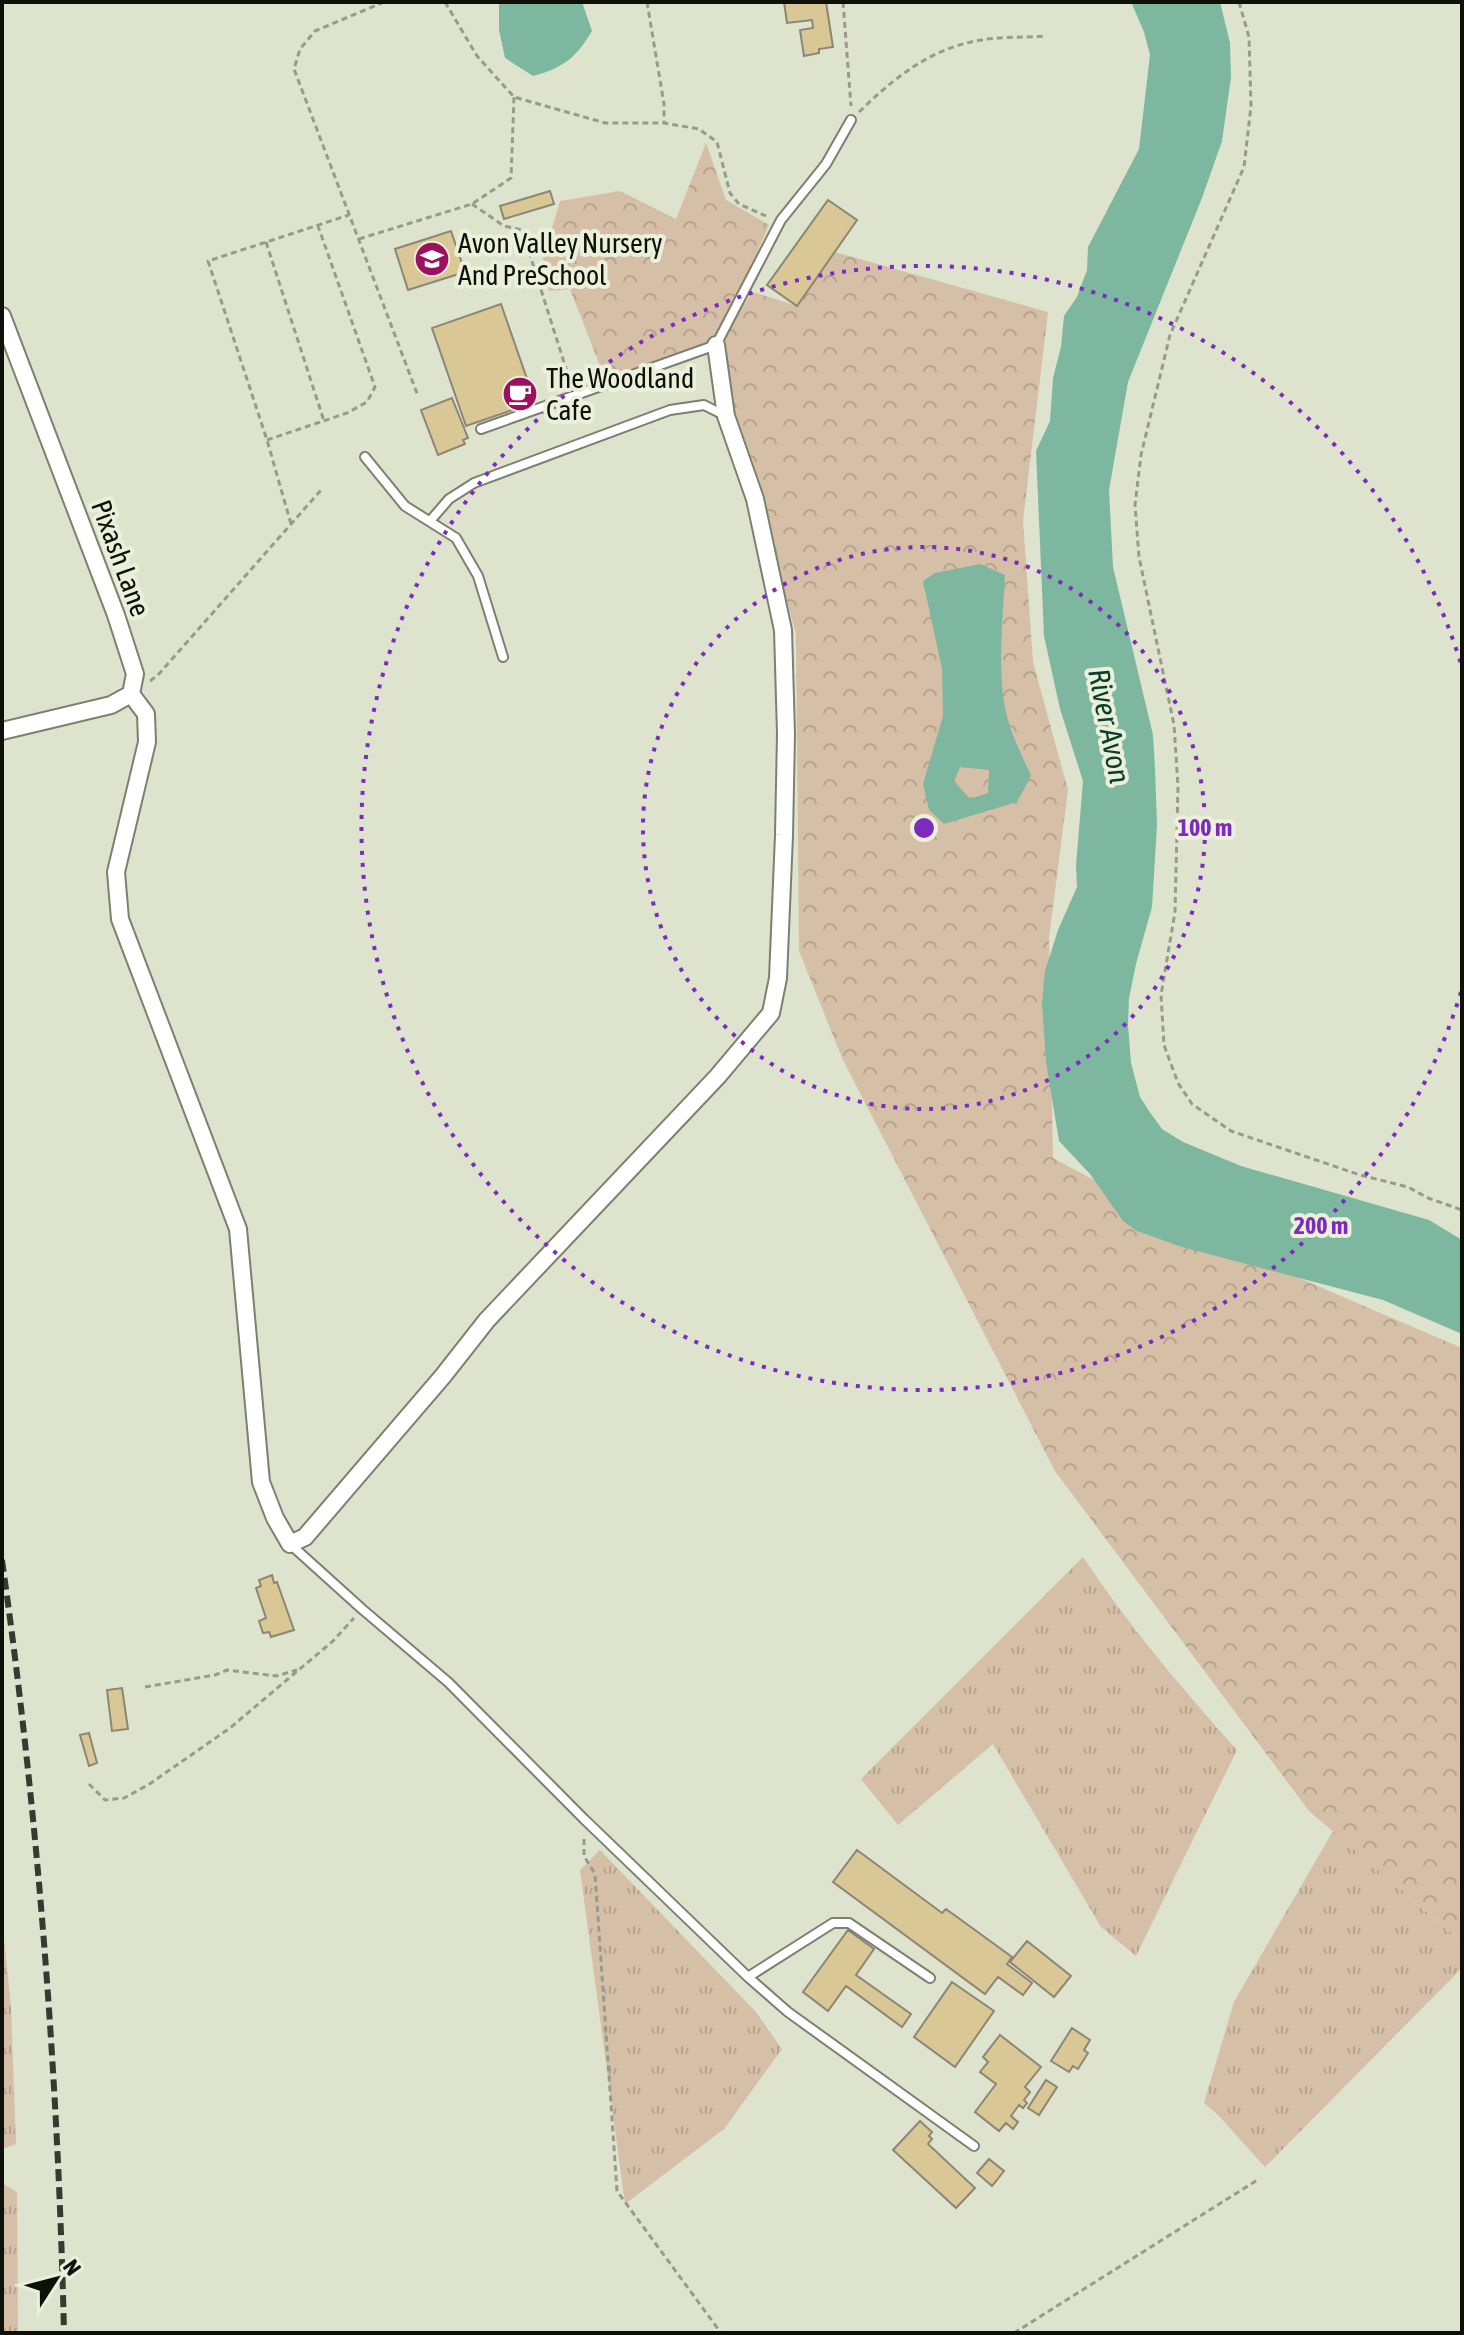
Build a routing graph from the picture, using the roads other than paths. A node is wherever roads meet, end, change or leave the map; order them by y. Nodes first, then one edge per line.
1 (851, 120) road end
2 (2, 316) edge
3 (716, 345) junction
4 (726, 416) junction
5 (481, 429) dead end
6 (365, 457) dead end
7 (430, 521) junction
8 (503, 657) dead end
9 (131, 694) junction
10 (2, 731) edge
11 (290, 1544) junction
12 (748, 1977) junction
13 (930, 1978) dead end
14 (974, 2146) dead end

1 - 3 lane
2 - 9 street, Pixash Lane
3 - 4 street
3 - 5 lane
4 - 7 lane
4 - 11 street
6 - 7 lane
7 - 8 lane
9 - 10 street
9 - 11 street
11 - 12 lane
12 - 13 lane
12 - 14 lane

